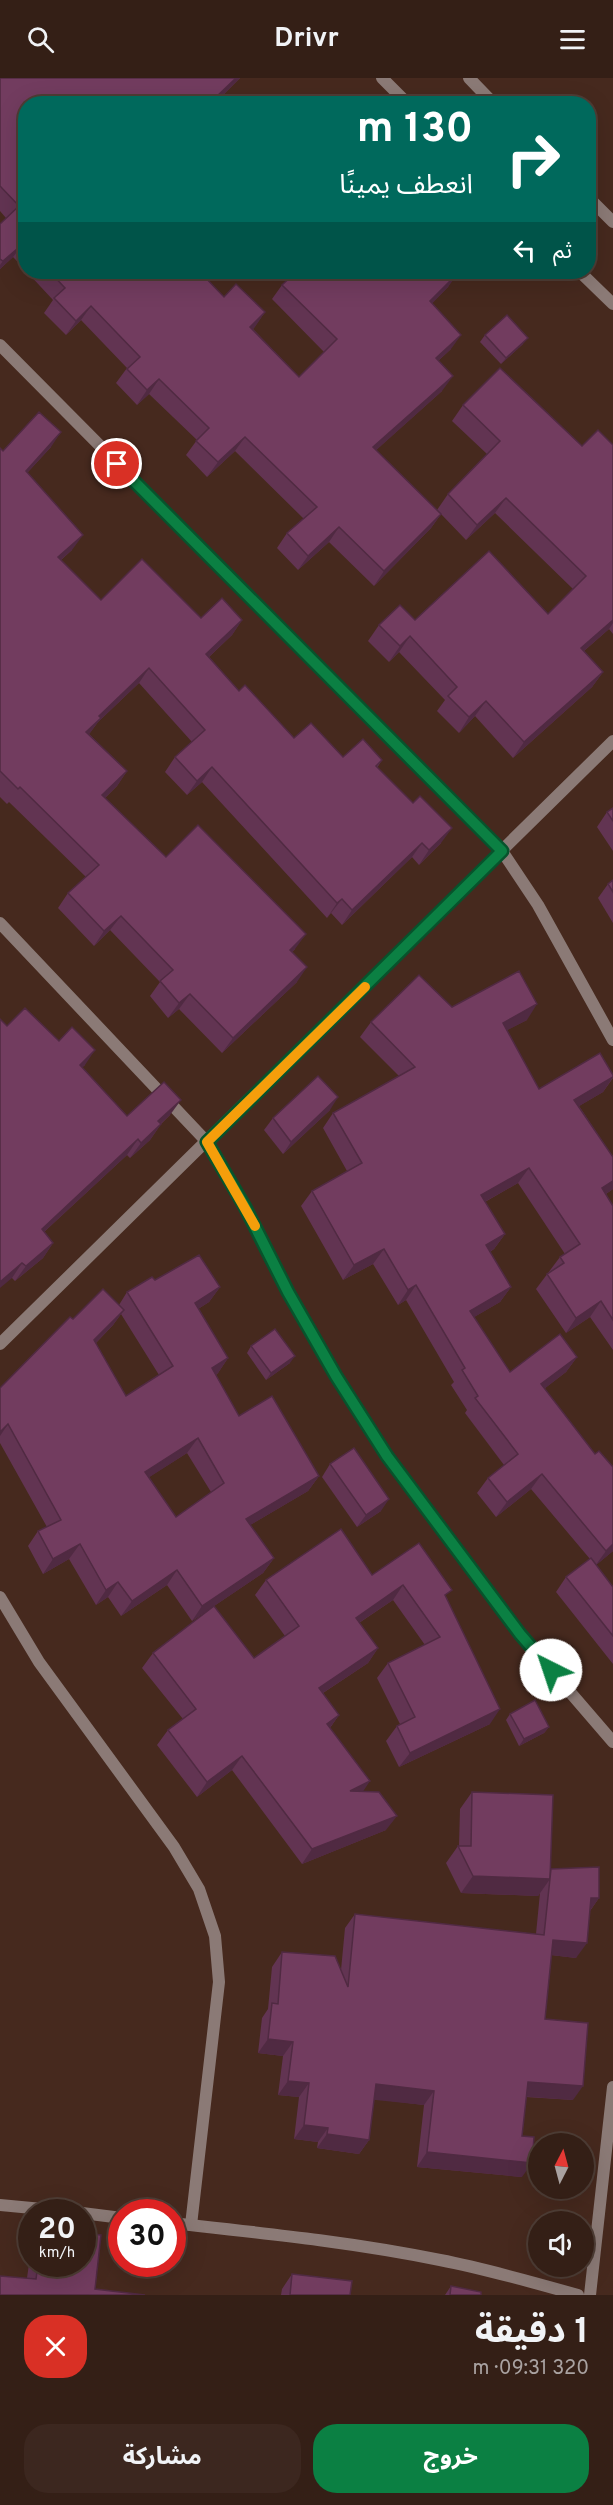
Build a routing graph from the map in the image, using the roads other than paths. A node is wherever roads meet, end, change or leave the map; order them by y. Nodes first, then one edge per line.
1 (382, 78) edge
2 (469, 78) edge
3 (400, 96) edge
4 (486, 96) edge
5 (596, 205) edge
6 (613, 222) edge
7 (587, 279) edge
8 (612, 302) edge
9 (0, 345) edge
10 (613, 741) edge
11 (502, 851) junction
12 (0, 923) edge
13 (613, 1040) edge
14 (207, 1142) junction
15 (0, 1344) edge
16 (0, 1597) edge
17 (613, 1742) edge
18 (613, 2087) edge
19 (0, 2205) edge
20 (18, 2207) edge
21 (186, 2224) edge
22 (191, 2225) junction
23 (578, 2295) edge
24 (590, 2295) edge

1 - 3 street
2 - 4 street
5 - 6 street
7 - 8 street
9 - 11 street
10 - 11 street
11 - 13 street
11 - 14 street
12 - 14 street
14 - 15 street
14 - 17 street
16 - 22 street
18 - 24 street
19 - 20 street
21 - 22 street
22 - 23 street

